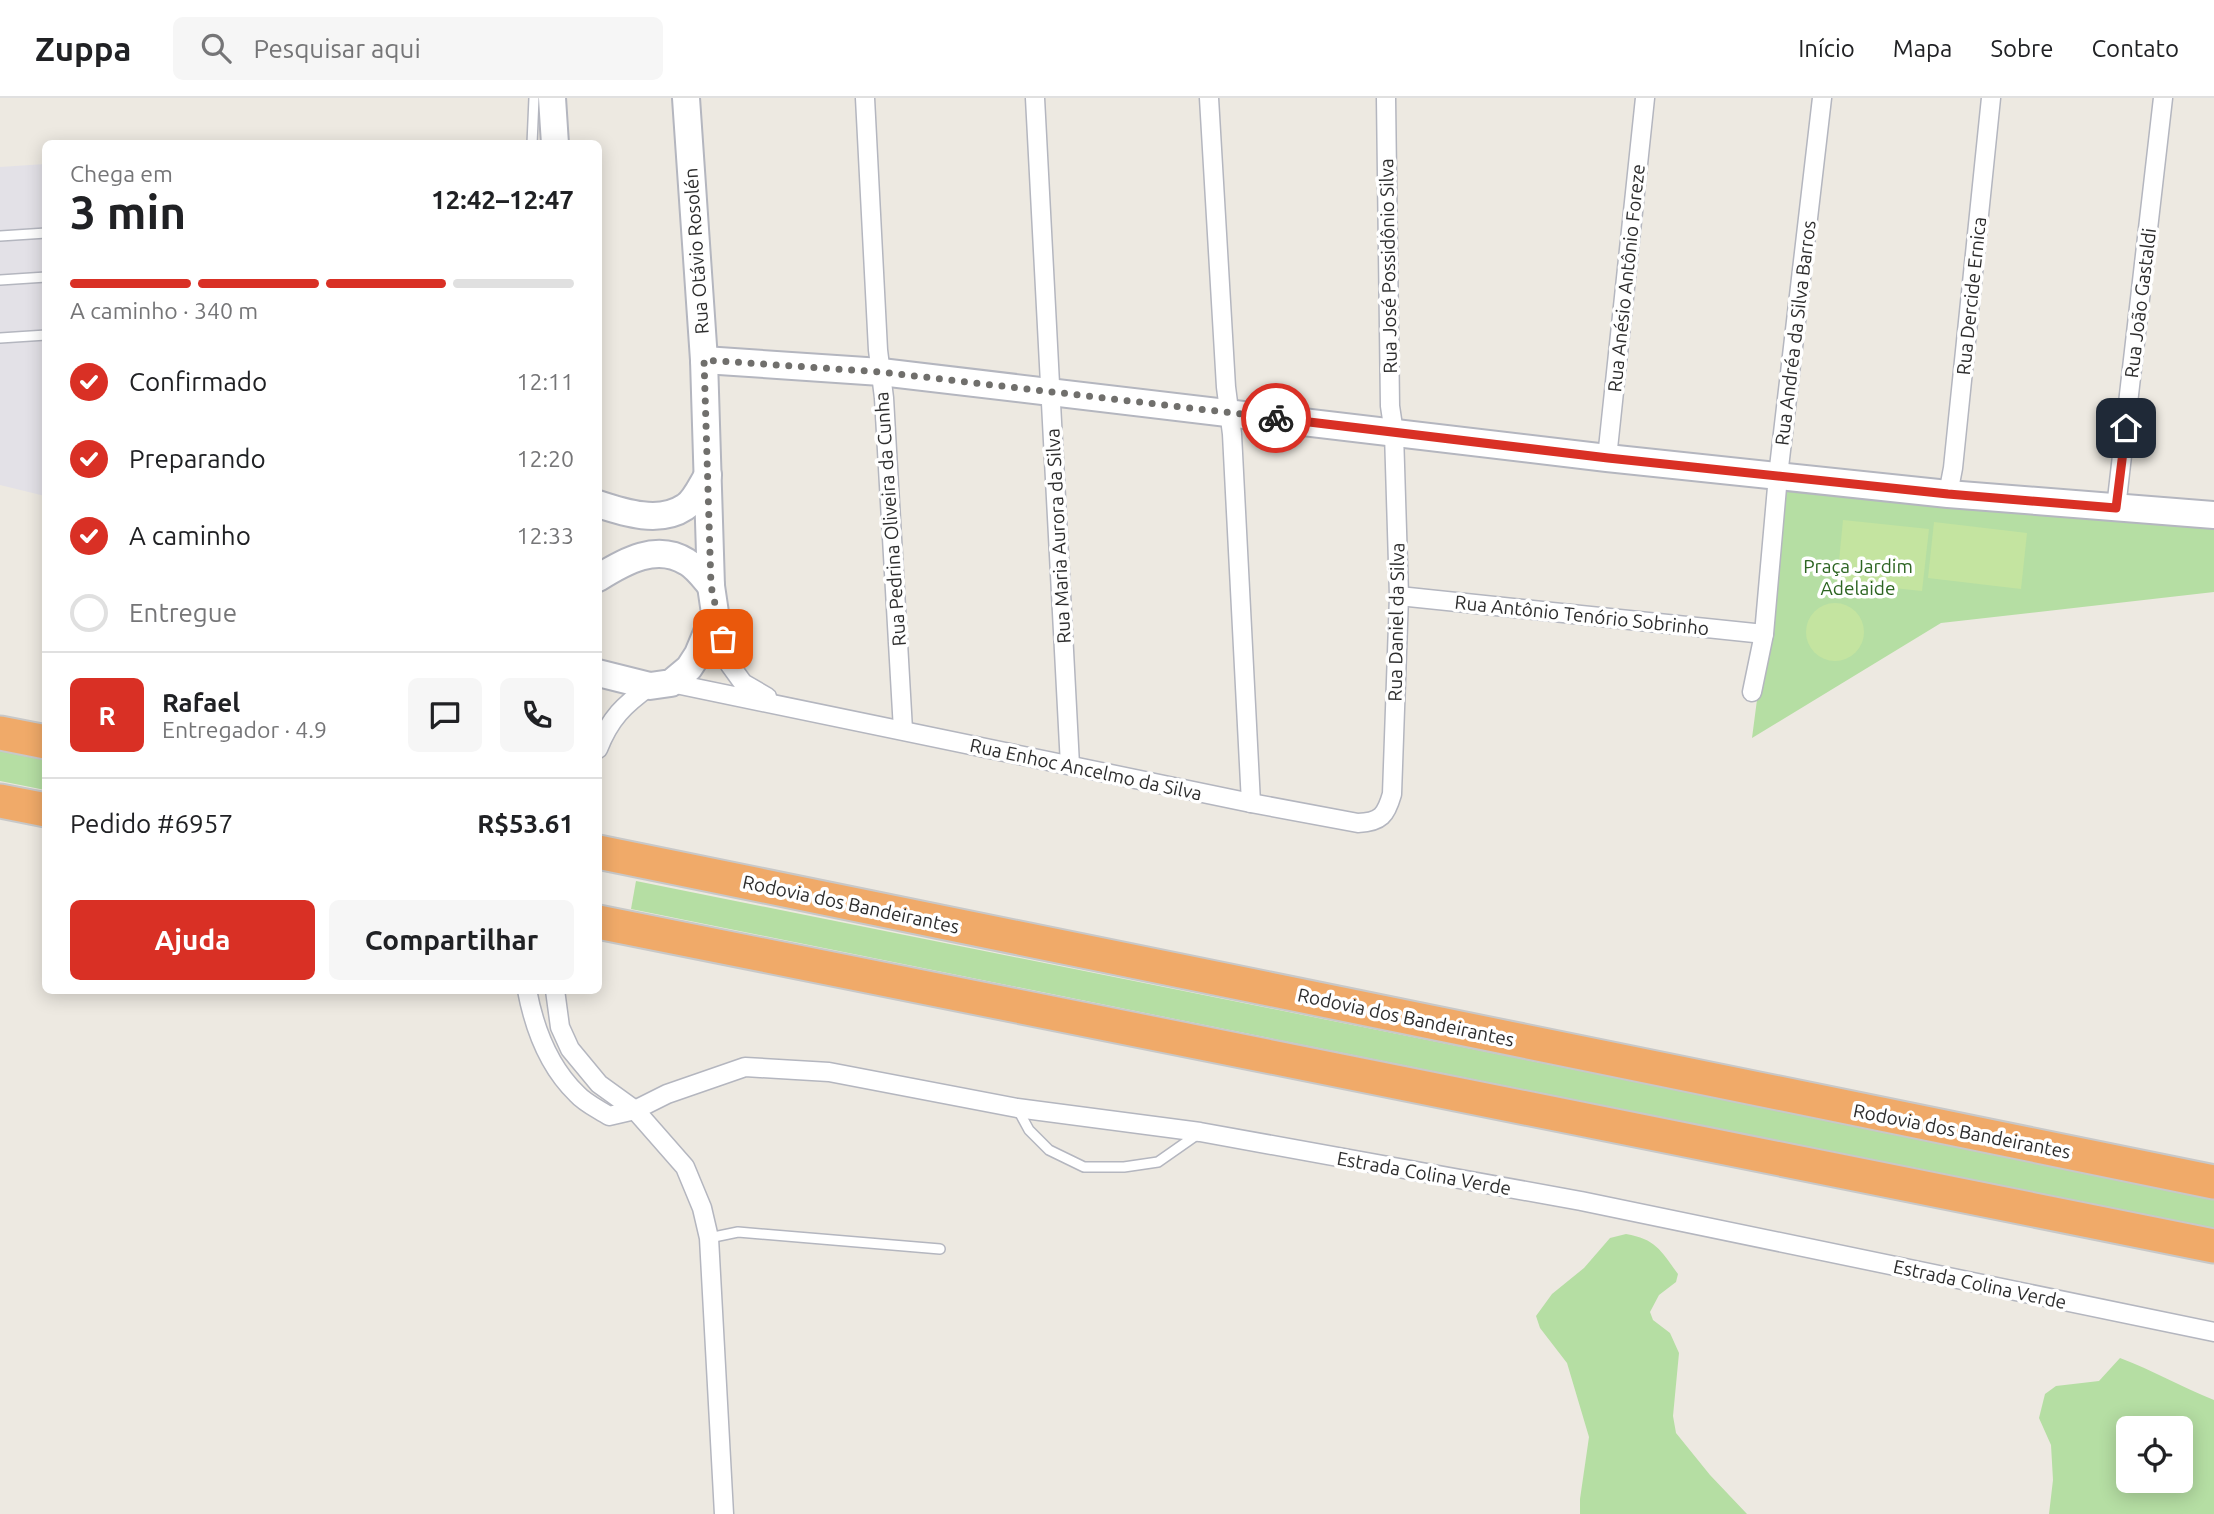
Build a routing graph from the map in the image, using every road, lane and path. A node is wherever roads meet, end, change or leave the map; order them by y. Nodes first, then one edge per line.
1 (534, 98) edge
2 (552, 98) edge
3 (686, 98) edge
4 (864, 98) edge
5 (1035, 98) edge
6 (1209, 98) edge
7 (1386, 98) edge
8 (1645, 98) edge
9 (1822, 98) edge
10 (1991, 98) edge
11 (2163, 98) edge
12 (532, 140) edge
13 (555, 140) edge
14 (42, 233) edge
15 (0, 236) edge
16 (42, 277) edge
17 (0, 280) edge
18 (42, 335) edge
19 (0, 338) edge
20 (704, 360) junction
21 (881, 372) junction
22 (1050, 391) junction
23 (1229, 413) junction
24 (1394, 433) junction
25 (1608, 458) junction
26 (708, 475) junction
27 (1778, 476) junction
28 (1948, 494) junction
29 (602, 505) edge
30 (2116, 508) junction
31 (2214, 515) edge
32 (602, 576) edge
33 (711, 586) junction
34 (1399, 596) junction
35 (715, 613) junction
36 (1764, 634) junction
37 (602, 674) edge
38 (661, 685) junction
39 (1752, 692) dead end
40 (783, 705) junction
41 (903, 730) junction
42 (0, 733) edge
43 (42, 741) edge
44 (602, 742) edge
45 (1070, 765) junction
46 (0, 801) edge
47 (1251, 803) junction
48 (42, 809) edge
49 (1387, 811) joint
50 (602, 853) edge
51 (610, 924) edge
52 (528, 994) edge
53 (556, 994) edge
54 (1017, 1108) junction
55 (635, 1110) junction
56 (1200, 1132) junction
57 (2214, 1182) edge
58 (709, 1238) junction
59 (2214, 1246) edge
60 (940, 1249) dead end
61 (2214, 1332) edge
62 (724, 1514) edge

1 - 12 lane
2 - 13 street
3 - 20 street, Rua Otávio Rosolén
4 - 21 street, Rua Pedrina Oliveira da Cunha
5 - 22 street, Rua Maria Aurora da Silva
6 - 23 street
7 - 24 street, Rua José Possidônio Silva
8 - 25 street, Rua Anésio Antônio Foreze
9 - 27 street, Rua Andréa da Silva Barros
10 - 28 street, Rua Dercide Ernica
11 - 30 street, Rua João Gastaldi
14 - 15 lane
16 - 17 lane
18 - 19 lane
20 - 21 street
20 - 26 street, Rua Otávio Rosolén
21 - 22 street
21 - 41 street, Rua Pedrina Oliveira da Cunha
22 - 23 street
22 - 45 street, Rua Maria Aurora da Silva
23 - 24 street
23 - 47 street
24 - 25 street
24 - 34 street, Rua Daniel da Silva
25 - 27 street
26 - 29 street
26 - 33 street, Rua Otávio Rosolén
27 - 28 street
27 - 36 street, Rua Andréa da Silva Barros
28 - 30 street
30 - 31 street
32 - 33 street
33 - 35 street, Rua Otávio Rosolén
34 - 36 street, Rua Antônio Tenório Sobrinho
34 - 49 street, Rua Daniel da Silva
35 - 38 street
35 - 40 street, Rua Enhoc Ancelmo da Silva
36 - 39 street, Rua Andréa da Silva Barros
37 - 38 street
38 - 40 street, Rua Enhoc Ancelmo da Silva
38 - 44 street
40 - 41 street, Rua Enhoc Ancelmo da Silva
41 - 45 street, Rua Enhoc Ancelmo da Silva
42 - 43 highway
45 - 47 street, Rua Enhoc Ancelmo da Silva
46 - 48 highway
47 - 49 street, Rua Enhoc Ancelmo da Silva
50 - 57 highway, Rodovia dos Bandeirantes
51 - 59 highway
52 - 55 street, Estrada Colina Verde
53 - 55 street
54 - 55 street, Estrada Colina Verde
54 - 56 street, Estrada Colina Verde
54 - 56 lane
55 - 58 street
56 - 61 street, Estrada Colina Verde
58 - 60 lane
58 - 62 street

